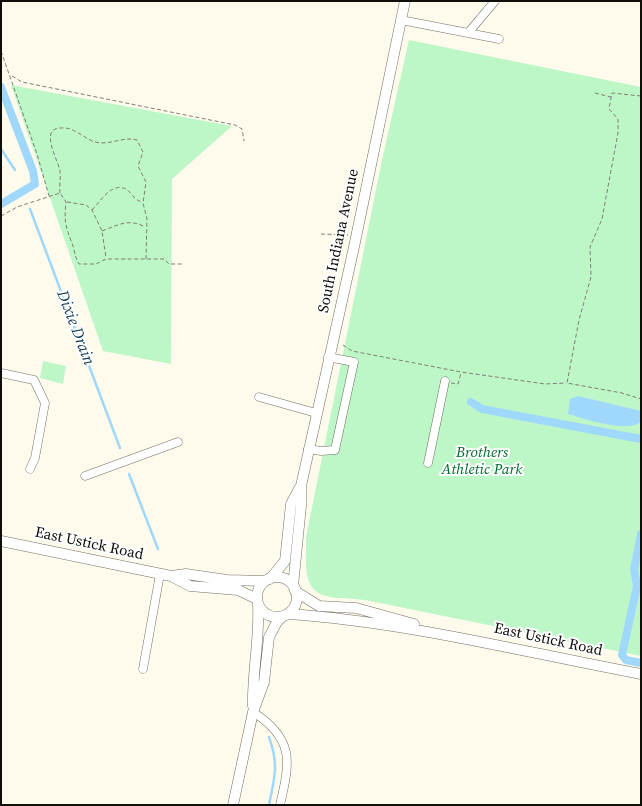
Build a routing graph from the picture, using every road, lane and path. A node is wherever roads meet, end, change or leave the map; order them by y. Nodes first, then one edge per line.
1 (405, 1) edge
2 (495, 1) edge
3 (401, 20) junction
4 (468, 33) junction
5 (498, 39) dead end
6 (1, 51) edge
7 (12, 76) junction
8 (595, 94) dead end
9 (641, 96) edge
10 (611, 97) junction
11 (244, 141) dead end
12 (60, 193) junction
13 (49, 197) junction
14 (66, 202) junction
15 (143, 203) junction
16 (92, 210) junction
17 (1, 216) edge
18 (146, 228) junction
19 (102, 231) junction
20 (321, 234) dead end
21 (356, 236) junction
22 (106, 259) junction
23 (146, 259) junction
24 (182, 264) dead end
25 (343, 345) dead end
26 (328, 357) junction
27 (461, 372) junction
28 (1, 373) edge
29 (445, 382) joint
30 (567, 383) junction
31 (259, 397) dead end
32 (641, 399) edge
33 (316, 413) junction
34 (178, 442) dead end
35 (308, 449) junction
36 (428, 463) dead end
37 (30, 469) dead end
38 (86, 476) dead end
39 (301, 486) junction
40 (1, 542) edge
41 (160, 574) junction
42 (172, 576) junction
43 (268, 580) junction
44 (294, 588) junction
45 (258, 601) junction
46 (285, 615) junction
47 (449, 635) junction
48 (143, 669) dead end
49 (641, 674) edge
50 (253, 712) junction
51 (233, 805) edge
52 (280, 805) edge

1 - 3 main road, South Indiana Avenue
2 - 4 lane
3 - 4 lane
3 - 21 main road, South Indiana Avenue
4 - 5 lane
6 - 7 path
7 - 11 path
7 - 13 path
8 - 10 path
9 - 10 path
10 - 30 path
12 - 13 path
12 - 14 path
12 - 15 path
13 - 17 path
14 - 16 path
14 - 22 path
15 - 16 path
15 - 18 path
16 - 19 path
18 - 19 path
18 - 23 path
19 - 22 path
20 - 21 path
21 - 26 main road, South Indiana Avenue
22 - 23 path
23 - 24 path
25 - 27 path
26 - 33 main road, South Indiana Avenue
26 - 35 lane
27 - 29 path
27 - 30 path
28 - 37 lane
29 - 36 lane
30 - 32 path
31 - 33 lane
33 - 35 main road, South Indiana Avenue
34 - 38 lane
35 - 39 main road, South Indiana Avenue
39 - 43 main road, South Indiana Avenue
39 - 44 main road, South Indiana Avenue
40 - 41 main road, East Ustick Road
41 - 42 main road, East Ustick Road
41 - 48 lane
42 - 43 main road, East Ustick Road
42 - 45 main road, East Ustick Road
43 - 44 main road
43 - 45 main road
44 - 46 main road
44 - 47 main road, East Ustick Road
45 - 46 main road
45 - 50 main road
46 - 47 main road, East Ustick Road
46 - 50 main road
47 - 49 main road, East Ustick Road
50 - 51 main road
50 - 52 lane

